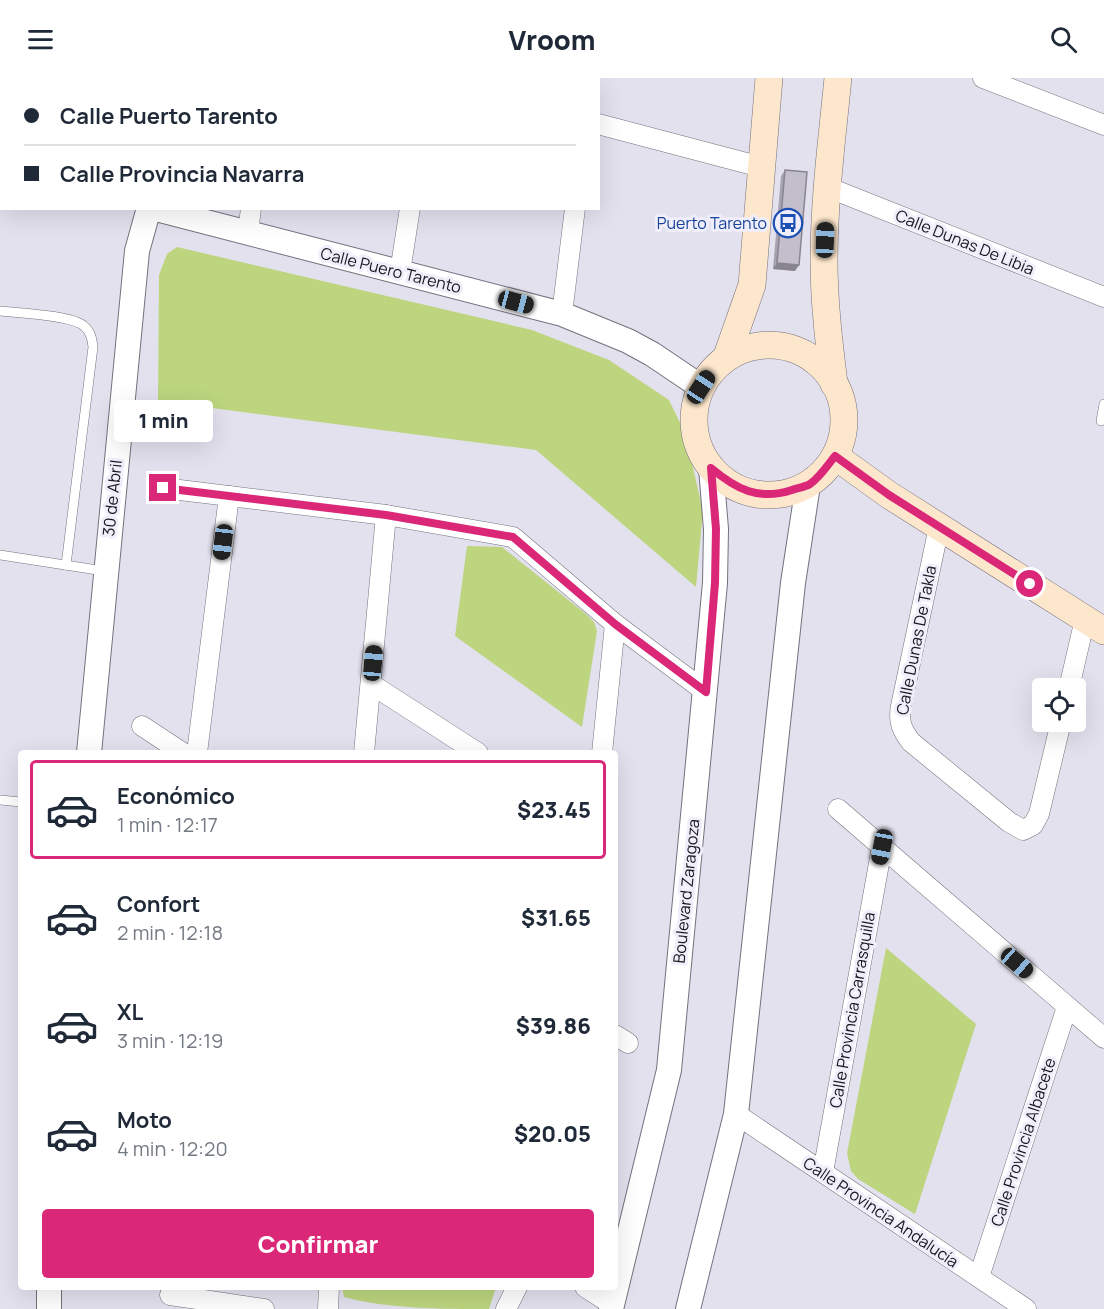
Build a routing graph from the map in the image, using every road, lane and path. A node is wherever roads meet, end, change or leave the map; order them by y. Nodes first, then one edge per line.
1 (769, 78) edge
2 (838, 78) edge
3 (983, 78) edge
4 (600, 125) edge
5 (1104, 125) edge
6 (761, 166) junction
7 (827, 188) junction
8 (150, 210) edge
9 (159, 210) edge
10 (251, 210) edge
11 (410, 210) edge
12 (575, 210) edge
13 (248, 233) junction
14 (400, 272) junction
15 (1104, 297) edge
16 (0, 311) edge
17 (562, 314) junction
18 (728, 356) junction
19 (834, 384) junction
20 (701, 387) junction
21 (1104, 404) edge
22 (1101, 421) dead end
23 (835, 456) junction
24 (711, 468) junction
25 (808, 485) junction
26 (163, 488) dead end
27 (229, 495) junction
28 (386, 515) junction
29 (939, 527) junction
30 (0, 555) edge
31 (66, 565) junction
32 (105, 571) junction
33 (615, 624) junction
34 (1095, 625) edge
35 (1073, 678) edge
36 (371, 684) junction
37 (706, 692) junction
38 (142, 726) dead end
39 (1059, 732) edge
40 (88, 750) edge
41 (178, 750) edge
42 (197, 750) edge
43 (364, 750) edge
44 (473, 750) edge
45 (602, 750) edge
46 (0, 800) edge
47 (18, 802) edge
48 (838, 809) dead end
49 (882, 847) junction
50 (1067, 1007) junction
51 (1104, 1038) edge
52 (736, 1114) junction
53 (823, 1172) junction
54 (979, 1277) junction
55 (618, 1282) edge
56 (50, 1290) edge
57 (329, 1290) edge
58 (516, 1290) edge
59 (589, 1290) edge
60 (616, 1290) edge
61 (170, 1297) edge
62 (612, 1307) edge
63 (49, 1309) edge
64 (264, 1309) edge
65 (328, 1309) edge
66 (506, 1309) edge
67 (688, 1309) edge
68 (1026, 1309) edge

1 - 6 main road
2 - 7 main road
3 - 5 street
4 - 6 street
6 - 18 main road
7 - 15 street, Calle Dunas De Libia
7 - 19 main road
8 - 32 street, 30 de Abril
9 - 13 street, Calle Puero Tarento
10 - 13 street
11 - 14 street
12 - 17 street
13 - 14 street, Calle Puero Tarento
14 - 17 street, Calle Puero Tarento
16 - 31 lane
17 - 20 street, Calle Puero Tarento
18 - 19 main road
18 - 20 main road
19 - 23 main road
20 - 24 main road
21 - 22 lane
23 - 25 main road
23 - 29 main road
24 - 25 main road
24 - 37 street, Boulevard Zaragoza
25 - 52 street
26 - 27 street
27 - 28 street
27 - 42 street
28 - 33 street
28 - 36 street
29 - 34 main road
29 - 39 street, Calle Dunas De Takla
30 - 31 lane
31 - 32 lane
32 - 40 street, 30 de Abril
33 - 37 street
33 - 45 street
34 - 35 street
36 - 43 street
36 - 44 street
37 - 55 street, Boulevard Zaragoza
38 - 41 street
46 - 47 lane
48 - 49 street
49 - 50 street
49 - 53 street, Calle Provincia Carrasquilla
50 - 51 street
50 - 54 street, Calle Provincia Albacete
52 - 53 street, Calle Provincia Andalucía
52 - 67 street
53 - 54 street, Calle Provincia Andalucía
54 - 68 street, Calle Provincia Andalucía
56 - 63 street
57 - 65 street
58 - 66 street
59 - 62 street
60 - 62 street, Boulevard Zaragoza
61 - 64 street

